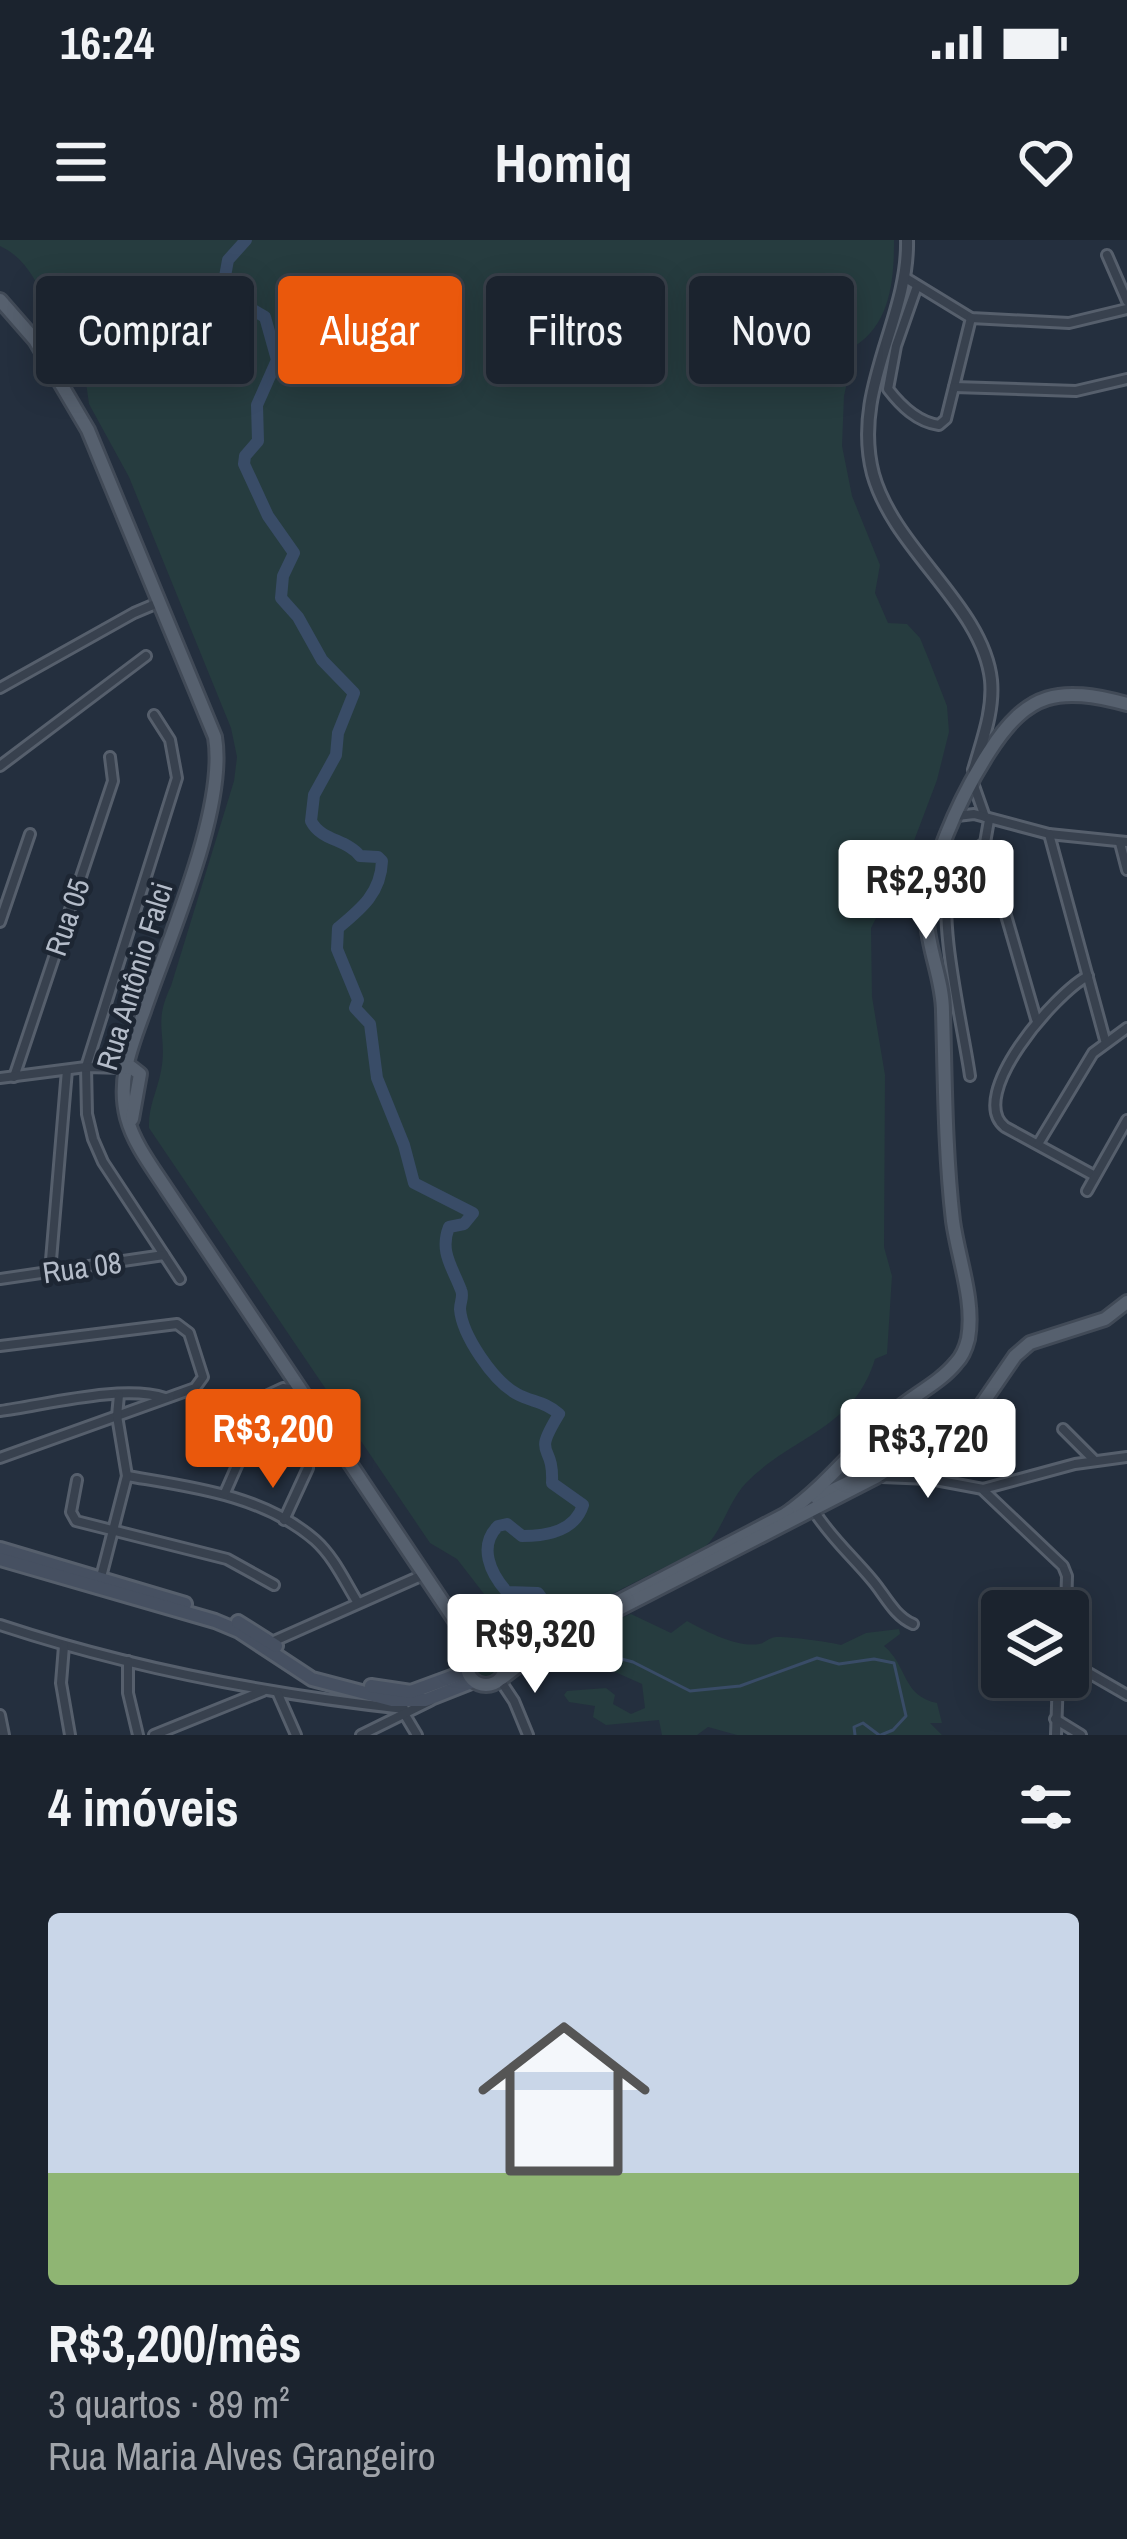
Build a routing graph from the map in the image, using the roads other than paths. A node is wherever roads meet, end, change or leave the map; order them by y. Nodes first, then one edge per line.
1 (907, 240) edge
2 (1107, 255) dead end
3 (904, 277) junction
4 (917, 286) junction
5 (0, 300) edge
6 (1127, 305) edge
7 (971, 318) junction
8 (1127, 379) edge
9 (954, 387) junction
10 (160, 602) junction
11 (146, 656) dead end
12 (0, 688) edge
13 (1127, 704) edge
14 (154, 715) dead end
15 (110, 757) dead end
16 (0, 766) edge
17 (972, 779) junction
18 (955, 816) junction
19 (987, 819) junction
20 (30, 834) dead end
21 (1049, 834) junction
22 (1123, 842) edge
23 (986, 843) junction
24 (1127, 870) edge
25 (0, 922) edge
26 (1088, 976) junction
27 (1037, 1021) junction
28 (1127, 1028) edge
29 (1106, 1040) junction
30 (86, 1067) junction
31 (124, 1067) junction
32 (67, 1070) junction
33 (970, 1076) dead end
34 (14, 1077) junction
35 (0, 1078) edge
36 (1127, 1120) edge
37 (1038, 1144) junction
38 (1095, 1176) junction
39 (1087, 1190) dead end
40 (164, 1255) junction
41 (50, 1272) junction
42 (0, 1279) edge
43 (179, 1279) dead end
44 (1127, 1302) edge
45 (0, 1346) edge
46 (303, 1392) junction
47 (119, 1395) junction
48 (165, 1398) junction
49 (0, 1411) edge
50 (117, 1416) junction
51 (1063, 1429) dead end
52 (1127, 1457) edge
53 (0, 1458) edge
54 (898, 1460) junction
55 (1094, 1460) junction
56 (844, 1464) junction
57 (308, 1468) dead end
58 (127, 1475) junction
59 (876, 1477) junction
60 (76, 1480) dead end
61 (983, 1490) junction
62 (225, 1493) junction
63 (827, 1494) junction
64 (814, 1511) junction
65 (786, 1514) junction
66 (284, 1520) junction
67 (113, 1530) junction
68 (764, 1536) junction
69 (4, 1556) edge
70 (425, 1574) junction
71 (99, 1583) junction
72 (274, 1585) dead end
73 (1067, 1590) edge
74 (358, 1603) junction
75 (913, 1624) dead end
76 (0, 1625) edge
77 (458, 1625) junction
78 (268, 1645) junction
79 (64, 1646) junction
80 (495, 1650) junction
81 (128, 1661) junction
82 (470, 1672) junction
83 (1089, 1673) edge
84 (501, 1679) junction
85 (263, 1691) junction
86 (278, 1693) junction
87 (1127, 1695) edge
88 (1056, 1698) edge
89 (400, 1704) junction
90 (0, 1715) edge
91 (1055, 1719) junction
92 (4, 1735) edge
93 (70, 1735) edge
94 (138, 1735) edge
95 (154, 1735) edge
96 (296, 1735) edge
97 (361, 1735) edge
98 (418, 1735) edge
99 (528, 1735) edge
100 (1056, 1735) edge
101 (1081, 1735) edge

1 - 3 street
2 - 6 street
3 - 4 street
3 - 17 street
4 - 7 street
4 - 9 street
5 - 10 main road, Rua Antônio Falci
6 - 7 street
7 - 9 street
8 - 9 street
10 - 12 street
10 - 31 main road, Rua Antônio Falci
11 - 16 street
13 - 17 main road
14 - 30 street
15 - 34 street, Rua 05
17 - 18 main road
17 - 19 street
18 - 19 street
18 - 56 main road
19 - 21 street
19 - 23 street
20 - 25 street
21 - 22 street
21 - 26 street
22 - 24 street
23 - 27 street
23 - 33 street
26 - 27 street
26 - 29 street
27 - 37 street
28 - 29 street
29 - 37 street
30 - 31 street
30 - 32 street
30 - 40 street
31 - 46 main road
32 - 34 street
32 - 41 street
34 - 35 street
36 - 38 street
37 - 38 street
38 - 39 street
40 - 41 street, Rua 08
40 - 43 street
41 - 42 street, Rua 08
44 - 54 main road
45 - 48 street
46 - 62 street
46 - 70 main road
47 - 48 street
47 - 49 street
47 - 50 street
48 - 50 street
50 - 53 street
50 - 58 street
51 - 55 street
52 - 55 street
54 - 59 main road
54 - 63 main road
55 - 61 street
56 - 63 main road
56 - 65 main road
57 - 66 street
58 - 62 street
58 - 67 street
59 - 61 street
59 - 64 main road
60 - 67 street
61 - 73 street
62 - 66 street
63 - 65 main road
63 - 68 main road
64 - 68 main road
64 - 75 street
65 - 80 main road
66 - 74 street
67 - 71 street
67 - 72 street
68 - 84 main road
69 - 71 main road
70 - 74 street
70 - 77 main road
71 - 78 main road
74 - 78 street
76 - 79 street
77 - 80 main road
77 - 82 main road
78 - 89 main road
79 - 81 street
79 - 93 street
80 - 82 main road
80 - 84 main road
81 - 85 street
81 - 94 street
82 - 84 main road
82 - 89 main road
82 - 89 main road
83 - 87 street
84 - 99 street
85 - 86 street
85 - 95 street
86 - 89 street
86 - 96 street
88 - 91 street
89 - 97 street
89 - 98 street
90 - 92 street
91 - 100 street
91 - 101 street

